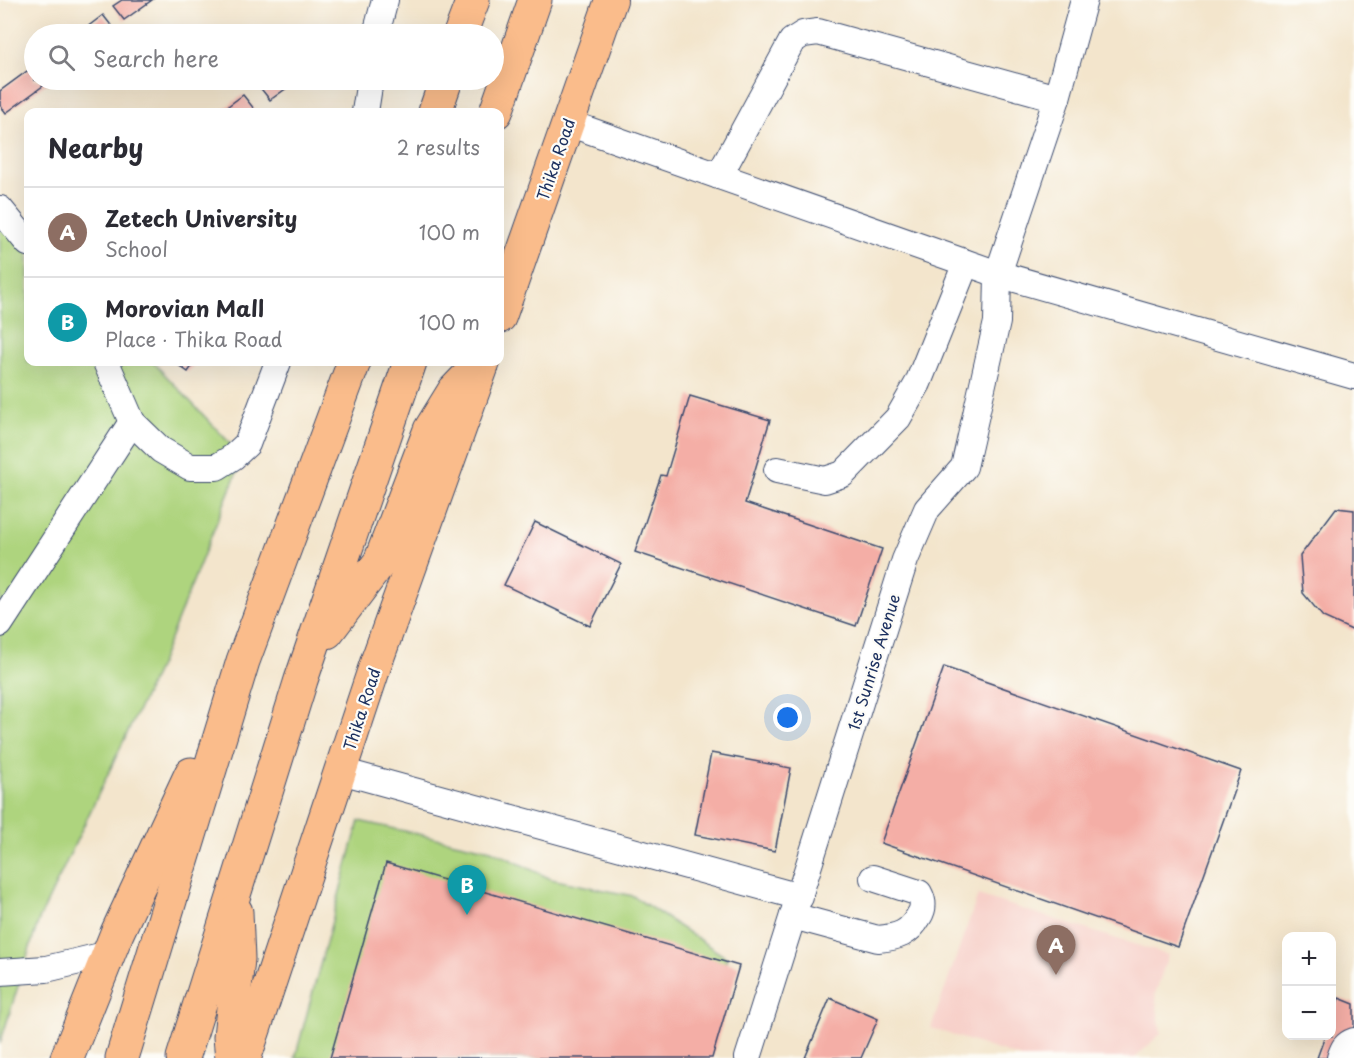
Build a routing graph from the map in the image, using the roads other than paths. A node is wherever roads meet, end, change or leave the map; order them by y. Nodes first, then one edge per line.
1 (385, 0) edge
2 (535, 0) edge
3 (611, 0) edge
4 (1084, 0) edge
5 (379, 24) edge
6 (504, 89) edge
7 (368, 90) edge
8 (443, 90) edge
9 (504, 90) edge
10 (1057, 98) junction
11 (366, 108) edge
12 (436, 108) edge
13 (497, 108) edge
14 (568, 123) junction
15 (719, 176) junction
16 (0, 209) edge
17 (24, 238) edge
18 (966, 263) junction
19 (998, 274) junction
20 (504, 306) edge
21 (108, 366) edge
22 (277, 366) edge
23 (353, 366) edge
24 (409, 366) edge
25 (479, 366) edge
26 (482, 366) edge
27 (1354, 376) edge
28 (132, 422) junction
29 (777, 470) dead end
30 (0, 624) edge
31 (309, 656) junction
32 (243, 661) junction
33 (341, 771) junction
34 (873, 878) dead end
35 (234, 892) junction
36 (796, 906) junction
37 (109, 954) junction
38 (0, 972) edge
39 (1354, 1041) edge
40 (67, 1058) edge
41 (122, 1058) edge
42 (183, 1058) edge
43 (232, 1058) edge
44 (245, 1058) edge
45 (748, 1058) edge
46 (1340, 1058) edge

1 - 5 street
2 - 6 highway
3 - 14 main road, Thika Road
4 - 10 street, 1st Sunrise Avenue
7 - 11 street
8 - 12 highway
9 - 13 highway
10 - 15 street
10 - 19 street, 1st Sunrise Avenue
14 - 15 street
14 - 20 main road, Thika Road
15 - 18 street
16 - 17 street
18 - 19 street
18 - 29 street
19 - 27 street
19 - 36 street, 1st Sunrise Avenue
21 - 28 street
22 - 28 street
23 - 32 highway
24 - 31 highway
25 - 31 highway
26 - 33 main road, Thika Road
28 - 30 street
31 - 35 highway
32 - 37 highway
32 - 41 highway
33 - 36 street
33 - 44 main road, Thika Road
34 - 36 street
35 - 42 highway
35 - 43 highway
36 - 45 street, 1st Sunrise Avenue
37 - 38 street
37 - 40 highway
39 - 46 street

